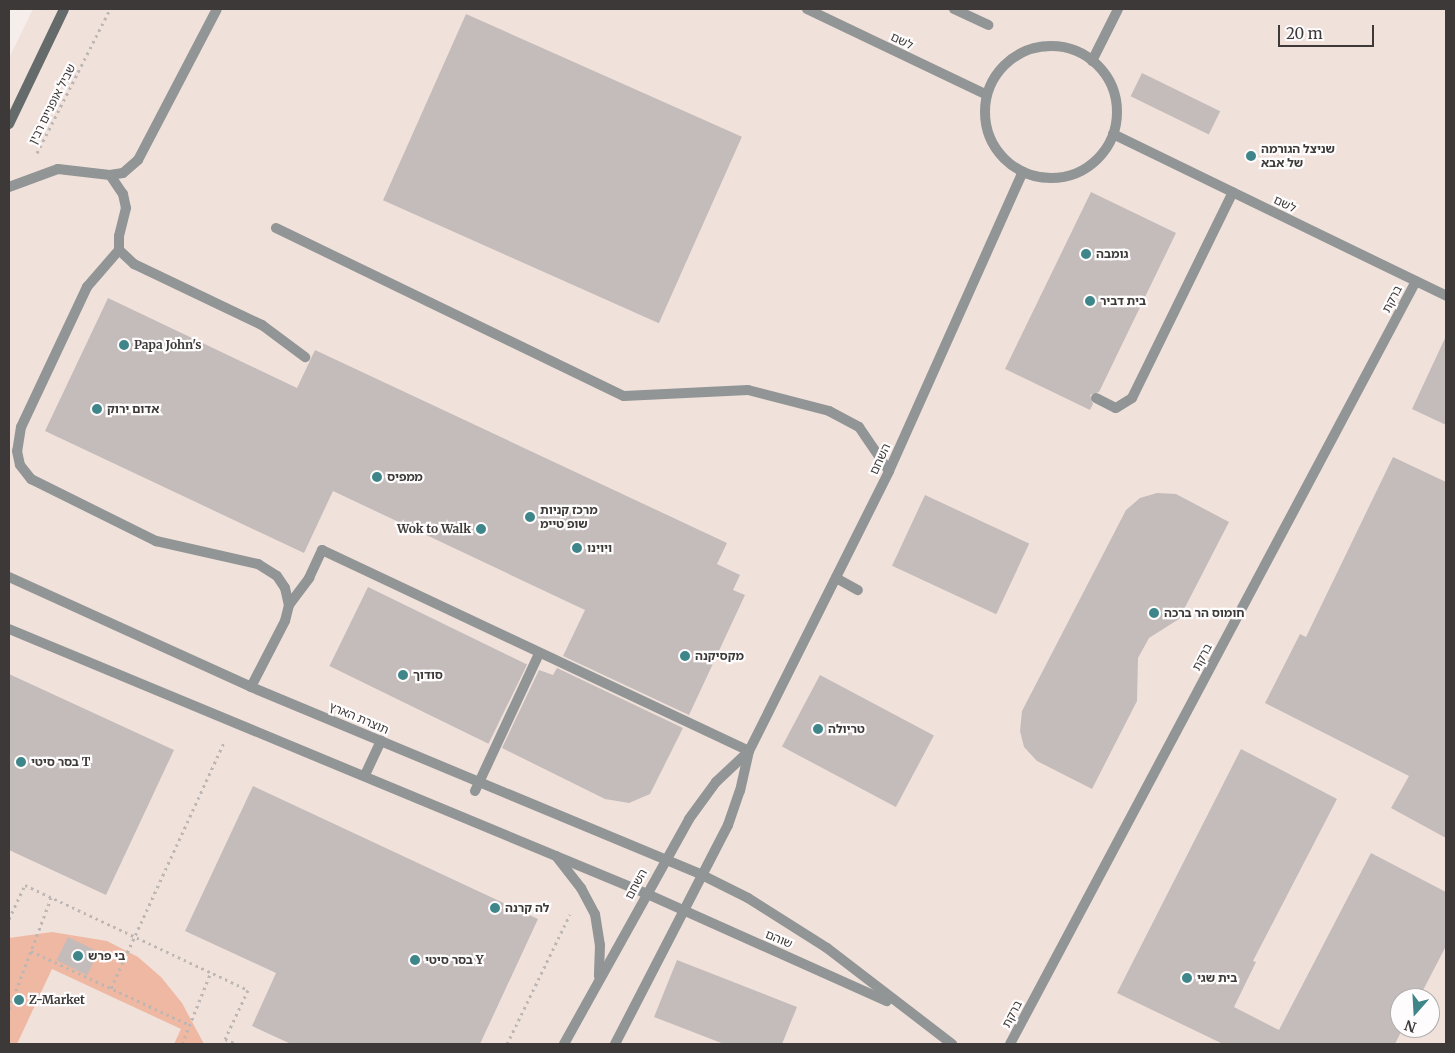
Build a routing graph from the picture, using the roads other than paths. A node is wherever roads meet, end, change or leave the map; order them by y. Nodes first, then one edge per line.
1 (64, 9) edge
2 (217, 9) edge
3 (807, 9) edge
4 (954, 9) edge
5 (1118, 9) edge
6 (988, 25) dead end
7 (1092, 60) junction
8 (986, 95) junction
9 (9, 124) edge
10 (1113, 134) junction
11 (1023, 172) junction
12 (110, 175) junction
13 (9, 187) edge
14 (1233, 192) junction
15 (276, 228) dead end
16 (119, 250) junction
17 (1416, 281) junction
18 (1446, 296) edge
19 (305, 357) dead end
20 (1096, 398) dead end
21 (889, 471) junction
22 (9, 577) edge
23 (836, 578) junction
24 (858, 590) dead end
25 (288, 605) junction
26 (9, 629) edge
27 (539, 654) junction
28 (251, 687) junction
29 (381, 741) junction
30 (749, 750) junction
31 (365, 774) junction
32 (477, 787) junction
33 (555, 855) junction
34 (664, 860) junction
35 (702, 876) junction
36 (645, 893) junction
37 (685, 910) junction
38 (599, 979) junction
39 (904, 1009) junction
40 (564, 1044) edge
41 (615, 1044) edge
42 (952, 1044) edge
43 (1010, 1044) edge

1 - 9 main road
2 - 12 street
3 - 8 street, לשם
4 - 6 street
5 - 7 street
7 - 8 street
7 - 10 street
8 - 11 street
10 - 11 street
10 - 14 street, לשם
11 - 21 street, השחם
12 - 13 street
12 - 16 street
14 - 17 street, לשם
14 - 20 street
15 - 21 street
16 - 19 street
16 - 25 street
17 - 18 street, לשם
17 - 43 street, ברקת
21 - 23 street, השחם
22 - 28 street, תוצרת הארץ
23 - 24 street
23 - 30 street, השחם
25 - 27 street
25 - 28 street
26 - 31 street
27 - 30 street
27 - 32 street
28 - 29 street, תוצרת הארץ
29 - 31 street
29 - 32 street, תוצרת הארץ
30 - 34 street, השחם
30 - 35 street, השחם
31 - 33 street
32 - 34 street, תוצרת הארץ
33 - 36 street
33 - 38 street
34 - 35 street, תוצרת הארץ
34 - 36 street, השחם
35 - 37 street, השחם
35 - 39 street, שוהם
36 - 37 street, שוהם
36 - 38 street, השחם
37 - 39 street, שוהם
37 - 41 street, השחם
38 - 40 street, השחם
39 - 42 street, שוהם

